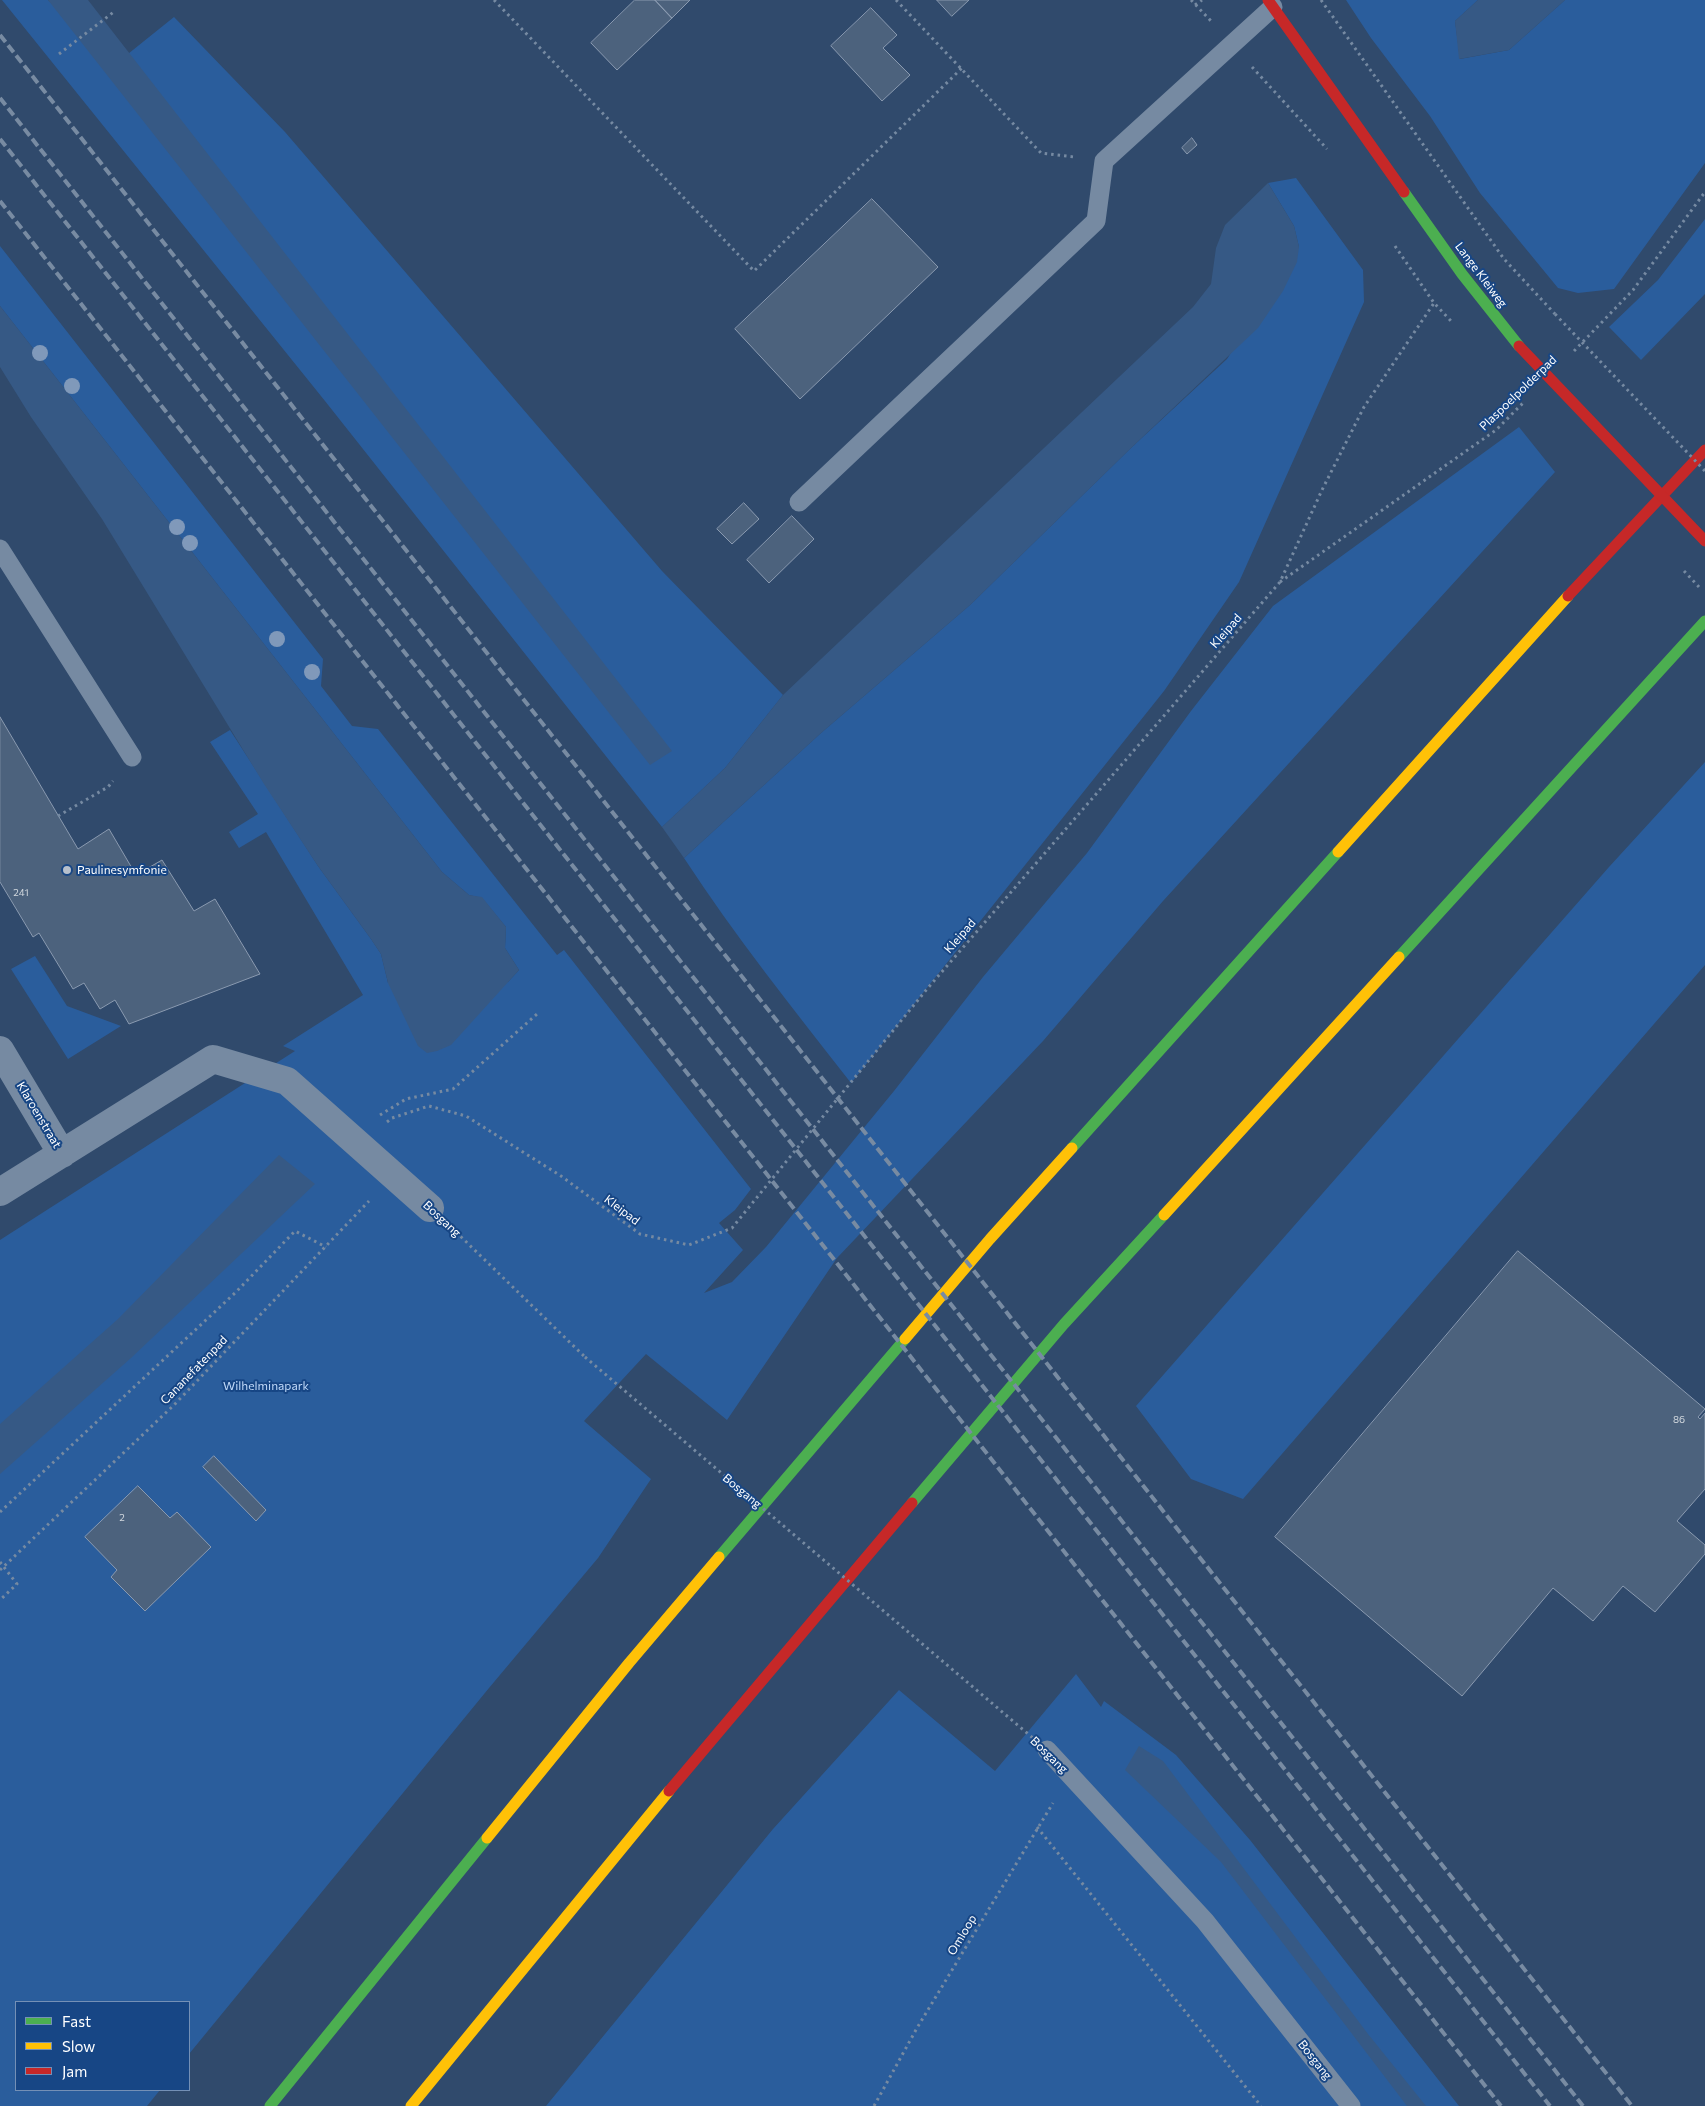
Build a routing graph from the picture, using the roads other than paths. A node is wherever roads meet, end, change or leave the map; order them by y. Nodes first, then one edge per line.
1 (1270, 3) edge
2 (1705, 450) edge
3 (799, 502) dead end
4 (1705, 541) edge
5 (0, 549) edge
6 (1705, 621) edge
7 (132, 757) road end
8 (0, 1050) edge
9 (62, 1154) junction
10 (0, 1192) edge
11 (430, 1208) road end
12 (1047, 1750) road end
13 (270, 2106) edge
14 (411, 2106) edge
15 (1351, 2106) edge

1 - 3 lane
1 - 4 main road, Lange Kleiweg, bridge
2 - 13 main road
5 - 7 lane
6 - 14 main road
8 - 9 street, Klaroenstraat
9 - 10 street, Bosgang
9 - 11 street, Bosgang
12 - 15 lane, Bosgang

